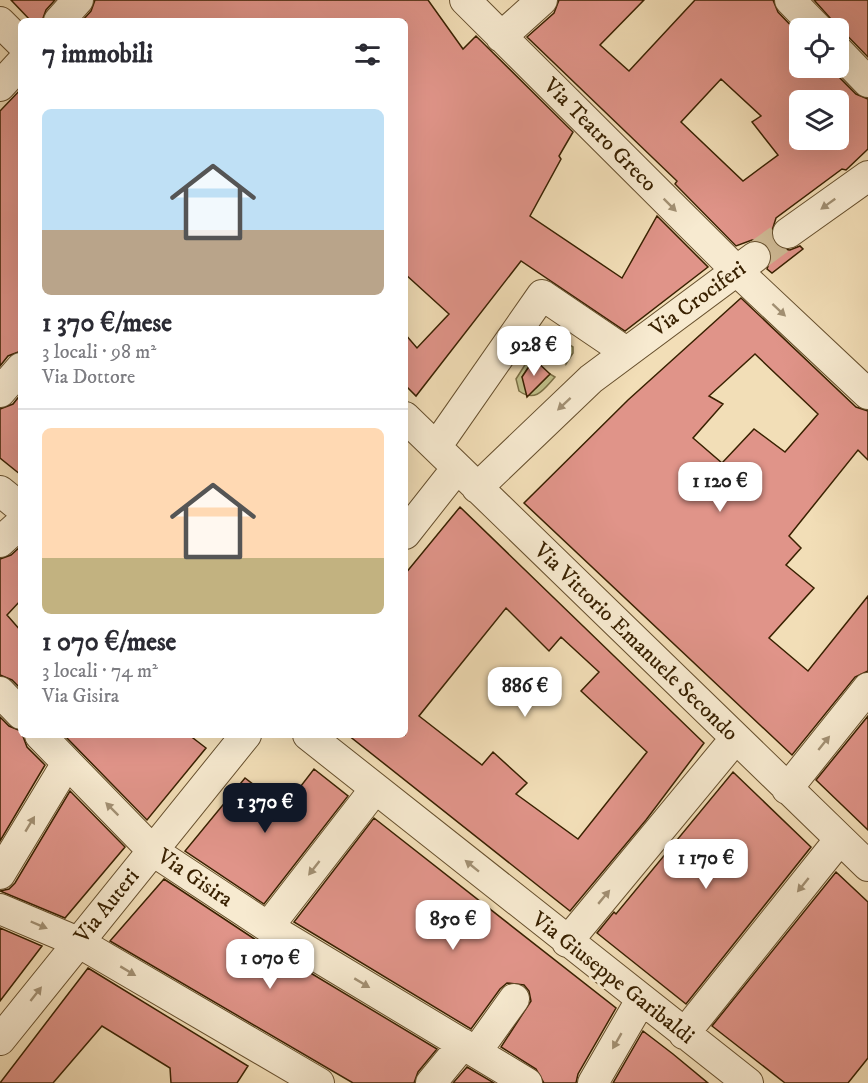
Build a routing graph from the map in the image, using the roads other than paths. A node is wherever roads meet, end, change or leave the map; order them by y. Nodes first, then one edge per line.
1 (78, 0) edge
2 (465, 0) edge
3 (542, 0) edge
4 (790, 0) edge
5 (62, 18) edge
6 (807, 18) edge
7 (0, 22) edge
8 (501, 37) junction
9 (18, 40) edge
10 (849, 62) edge
11 (18, 66) edge
12 (868, 82) edge
13 (0, 86) edge
14 (868, 176) edge
15 (789, 233) tunnel mouth
16 (746, 264) junction
17 (634, 346) junction
18 (18, 371) edge
19 (0, 392) edge
20 (868, 394) edge
21 (408, 420) edge
22 (436, 447) junction
23 (467, 478) junction
24 (0, 491) edge
25 (18, 506) edge
26 (18, 526) edge
27 (408, 531) edge
28 (0, 543) edge
29 (868, 688) edge
30 (0, 692) edge
31 (18, 711) edge
32 (43, 738) edge
33 (244, 738) edge
34 (312, 738) edge
35 (735, 739) junction
36 (67, 763) junction
37 (375, 789) junction
38 (787, 789) junction
39 (840, 839) junction
40 (153, 850) junction
41 (868, 866) edge
42 (0, 874) edge
43 (0, 909) edge
44 (268, 927) junction
45 (78, 942) junction
46 (567, 942) junction
47 (514, 999) dead end
48 (641, 1000) junction
49 (684, 1034) junction
50 (0, 1040) edge
51 (470, 1048) junction
52 (319, 1083) edge
53 (431, 1083) edge
54 (527, 1083) edge
55 (593, 1083) edge
56 (748, 1083) edge

1 - 5 street
2 - 8 street, Via Teatro Greco
3 - 8 street
4 - 6 street
7 - 9 street
8 -> 16 street, Via Teatro Greco
10 - 12 street
11 - 13 street
14 -> 15 street
16 - 17 street, Via Crociferi
16 -> 20 street, Via Teatro Greco
17 - 22 street
17 -> 23 street, Via Crociferi
18 - 19 street
21 - 22 street, Via Vittorio Emanuele Secondo
22 - 23 street, Via Vittorio Emanuele Secondo
23 - 27 street, Via Crociferi
23 - 35 street, Via Vittorio Emanuele Secondo
24 - 25 street
26 - 28 street
38 -> 29 street
30 - 31 street
32 - 36 street, Via Gisira
33 - 40 street, Via Auteri
34 - 37 street, Via Giuseppe Garibaldi
35 - 38 street, Via Vittorio Emanuele Secondo
46 -> 35 street
40 -> 36 street, Via Gisira
42 -> 36 street
37 -> 44 street
46 -> 37 street, Via Giuseppe Garibaldi
38 - 39 street, Via Vittorio Emanuele Secondo
39 - 41 street, Via Vittorio Emanuele Secondo
39 -> 49 street
40 - 44 street, Via Gisira
40 - 45 street, Via Auteri
43 -> 45 street
44 -> 51 street, Via Gisira
50 -> 45 street, Via Auteri
45 -> 52 street
46 - 48 street, Via Giuseppe Garibaldi
47 - 51 street
48 - 49 street, Via Giuseppe Garibaldi
48 -> 55 street
49 - 56 street, Via Giuseppe Garibaldi
51 - 53 street
51 - 54 street, Via Gisira

